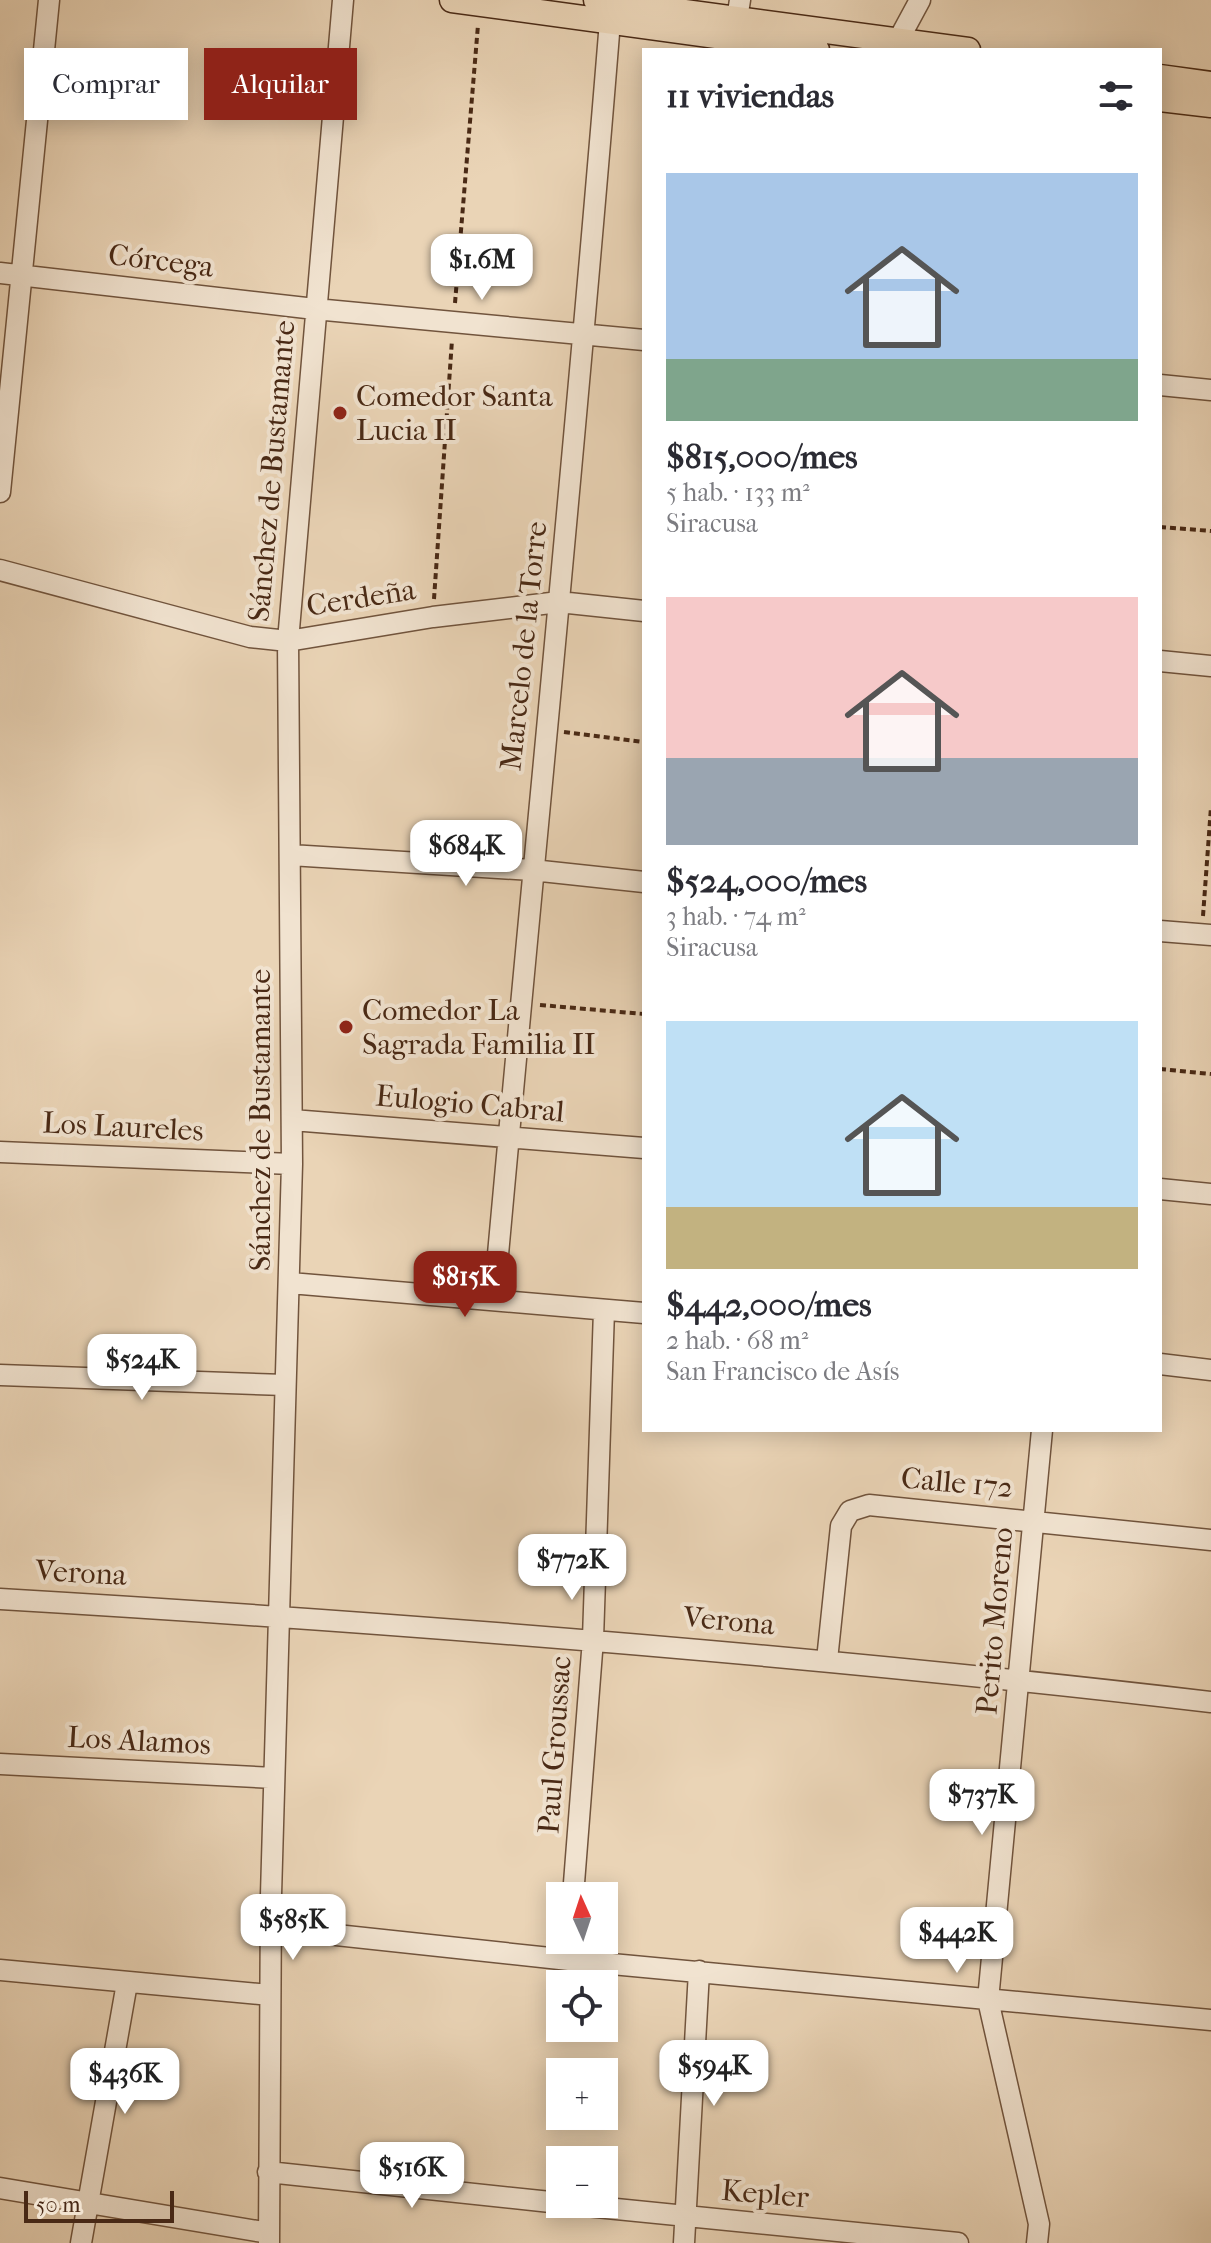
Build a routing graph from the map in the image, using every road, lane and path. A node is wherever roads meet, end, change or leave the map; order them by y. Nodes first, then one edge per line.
1 (49, 0) edge
2 (343, 0) edge
3 (452, 0) edge
4 (920, 0) edge
5 (602, 6) edge
6 (739, 9) edge
7 (895, 45) edge
8 (807, 48) edge
9 (939, 48) edge
10 (1162, 77) edge
11 (1211, 84) edge
12 (1162, 99) edge
13 (1211, 105) edge
14 (10, 274) edge
15 (315, 309) junction
16 (585, 336) junction
17 (642, 340) edge
18 (1162, 385) edge
19 (1211, 390) edge
20 (0, 492) edge
21 (1162, 527) edge
22 (1211, 531) edge
23 (0, 570) edge
24 (559, 602) junction
25 (642, 611) edge
26 (288, 641) junction
27 (1162, 661) edge
28 (1211, 666) edge
29 (546, 730) junction
30 (642, 742) edge
31 (1211, 807) edge
32 (290, 855) junction
33 (532, 870) junction
34 (642, 882) edge
35 (1162, 931) edge
36 (1206, 934) edge
37 (521, 1003) junction
38 (642, 1014) edge
39 (1162, 1069) edge
40 (1211, 1074) edge
41 (292, 1120) junction
42 (509, 1136) junction
43 (642, 1148) edge
44 (0, 1152) edge
45 (292, 1164) junction
46 (1162, 1189) edge
47 (1211, 1194) edge
48 (290, 1283) junction
49 (494, 1299) junction
50 (604, 1310) junction
51 (642, 1313) edge
52 (1162, 1364) edge
53 (1211, 1370) edge
54 (0, 1375) edge
55 (285, 1385) junction
56 (1042, 1432) edge
57 (1034, 1521) junction
58 (1211, 1540) edge
59 (0, 1599) edge
60 (281, 1615) junction
61 (593, 1639) junction
62 (827, 1660) junction
63 (1020, 1680) junction
64 (1211, 1702) edge
65 (0, 1764) edge
66 (274, 1778) junction
67 (574, 1882) edge
68 (271, 1928) junction
69 (546, 1948) edge
70 (594, 1954) edge
71 (0, 1970) edge
72 (699, 1971) junction
73 (127, 1983) junction
74 (270, 1995) junction
75 (988, 2000) junction
76 (1211, 2020) edge
77 (268, 2172) junction
78 (0, 2188) edge
79 (546, 2202) edge
80 (87, 2204) junction
81 (618, 2210) edge
82 (686, 2217) junction
83 (269, 2238) edge
84 (81, 2243) edge
85 (684, 2243) edge
86 (958, 2243) edge
87 (1037, 2243) edge

1 - 14 street
2 - 15 street, Sánchez de Bustamante
3 - 5 main road
4 - 7 street
5 - 6 main road
5 - 8 main road
5 - 16 street, Marcelo de la Torre
6 - 7 main road
7 - 9 main road
10 - 11 main road
12 - 13 main road
14 - 15 street, Córcega
14 - 20 street
15 - 16 street, Córcega
15 - 26 street, Sánchez de Bustamante
16 - 17 street, Córcega
16 - 24 street, Marcelo de la Torre
18 - 19 street
21 - 22 path
23 - 26 street, Cerdeña
24 - 25 street, Cerdeña
24 - 26 street, Cerdeña
24 - 29 street, Marcelo de la Torre
26 - 32 street, Sánchez de Bustamante
27 - 28 street
29 - 30 path
29 - 33 street, Marcelo de la Torre
31 - 36 path
32 - 33 street
32 - 41 street, Sánchez de Bustamante
33 - 34 street
33 - 37 street, Marcelo de la Torre
35 - 36 street
37 - 38 path
37 - 42 street, Marcelo de la Torre
39 - 40 path
41 - 42 street, Eulogio Cabral
41 - 45 street, Sánchez de Bustamante
42 - 43 street, Eulogio Cabral
42 - 49 street, Marcelo de la Torre
44 - 45 street, Los Laureles
45 - 48 street, Sánchez de Bustamante
46 - 47 street
48 - 49 street
48 - 55 street, Sánchez de Bustamante
49 - 50 street
50 - 51 street
50 - 61 street, Paul Groussac
52 - 53 street
54 - 55 street
55 - 60 street, Sánchez de Bustamante
56 - 57 street, Perito Moreno
57 - 58 street, Calle 172
57 - 62 street, Calle 172
57 - 63 street, Perito Moreno
59 - 60 street, Verona
60 - 61 street, Verona
60 - 66 street, Sánchez de Bustamante
61 - 62 street, Verona
61 - 67 street, Paul Groussac
62 - 63 street, Verona
63 - 64 street, Verona
63 - 75 street, Perito Moreno
65 - 66 street, Los Alamos
66 - 68 street, Sánchez de Bustamante
68 - 69 street
68 - 74 street, Sánchez de Bustamante
70 - 72 street
71 - 73 street
72 - 75 street
72 - 82 street
73 - 74 street
73 - 80 street
74 - 77 street, Sánchez de Bustamante
75 - 76 street
75 - 87 street, Perito Moreno
77 - 79 street, Kepler
77 - 83 street, Sánchez de Bustamante
78 - 80 street
80 - 83 street
80 - 84 street
81 - 82 street, Kepler
82 - 85 street
82 - 86 street, Kepler

